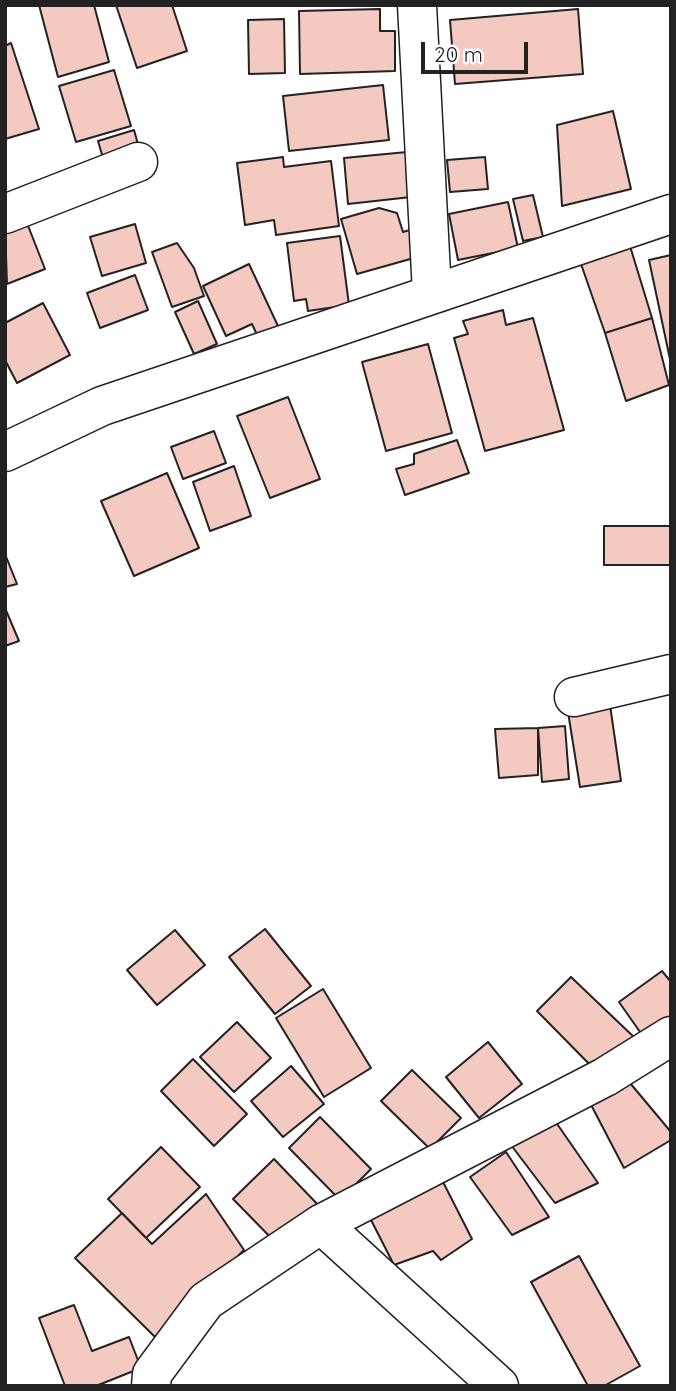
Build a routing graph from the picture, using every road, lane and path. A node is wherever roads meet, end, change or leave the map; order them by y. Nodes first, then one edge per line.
1 (417, 5) edge
2 (138, 162) dead end
3 (5, 214) edge
4 (671, 214) edge
5 (432, 293) junction
6 (5, 452) edge
7 (671, 674) edge
8 (574, 697) dead end
9 (671, 1036) edge
10 (321, 1224) junction
11 (150, 1386) edge
12 (499, 1386) edge

1 - 5 street
2 - 3 street
4 - 5 street
5 - 6 street
7 - 8 street
9 - 10 street
10 - 11 street
10 - 12 street

